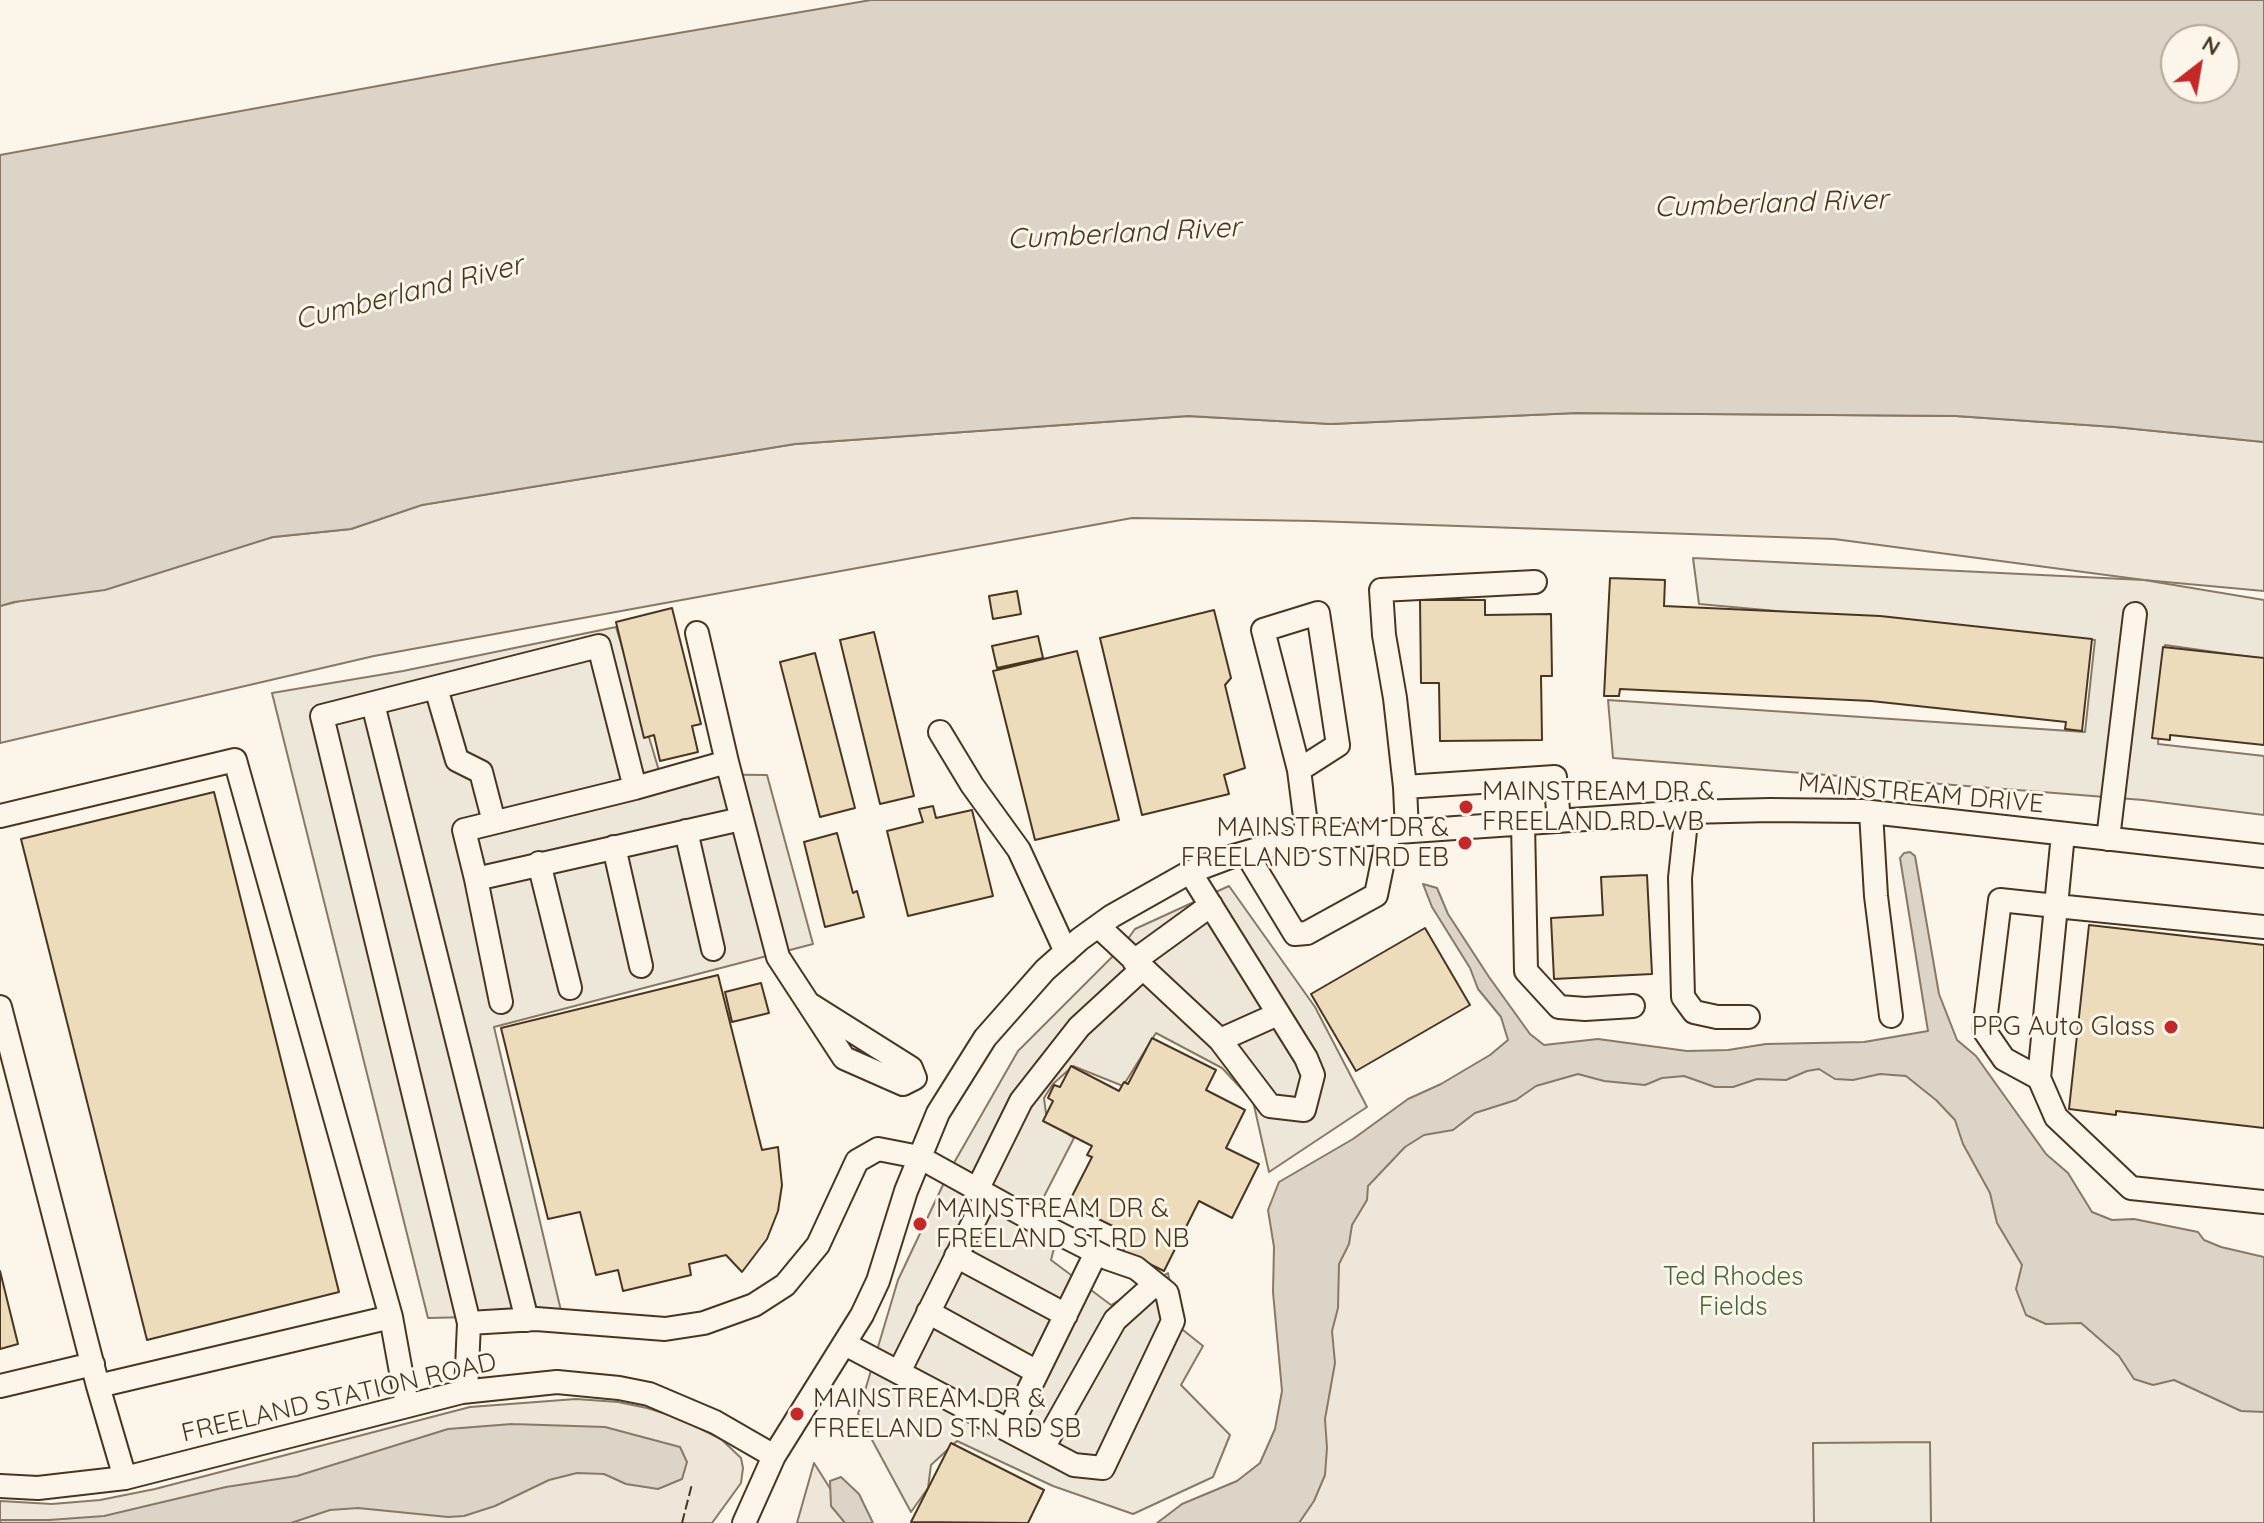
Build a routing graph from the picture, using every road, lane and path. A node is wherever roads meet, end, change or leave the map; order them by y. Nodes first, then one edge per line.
1 (1535, 582) dead end
2 (2135, 614) dead end
3 (697, 633) dead end
4 (436, 688) junction
5 (373, 704) junction
6 (940, 732) dead end
7 (727, 762) junction
8 (1299, 770) junction
9 (1405, 787) junction
10 (635, 788) junction
11 (1687, 812) junction
12 (1871, 812) junction
13 (0, 816) edge
14 (741, 819) junction
15 (1559, 821) junction
16 (494, 822) junction
17 (1523, 823) junction
18 (686, 831) junction
19 (1398, 831) junction
20 (2063, 834) junction
21 (2108, 839) junction
22 (1308, 840) junction
23 (614, 847) junction
24 (1246, 853) junction
25 (2264, 856) edge
26 (539, 863) junction
27 (1190, 872) junction
28 (476, 879) junction
29 (1211, 905) junction
30 (2056, 906) junction
31 (1098, 926) junction
32 (2264, 927) edge
33 (713, 949) dead end
34 (1066, 952) junction
35 (1138, 965) junction
36 (641, 966) dead end
37 (570, 988) dead end
38 (501, 1002) dead end
39 (1633, 1006) dead end
40 (0, 1007) edge
41 (1278, 1014) junction
42 (1891, 1016) dead end
43 (1748, 1017) dead end
44 (1220, 1040) junction
45 (2039, 1078) junction
46 (948, 1095) junction
47 (919, 1157) junction
48 (982, 1192) junction
49 (2264, 1202) edge
50 (1096, 1253) junction
51 (956, 1256) junction
52 (1155, 1284) junction
53 (928, 1312) junction
54 (1066, 1315) junction
55 (391, 1317) junction
56 (527, 1320) junction
57 (469, 1323) junction
58 (845, 1344) junction
59 (93, 1364) junction
60 (899, 1372) junction
61 (1037, 1372) junction
62 (0, 1386) edge
63 (98, 1386) junction
64 (466, 1391) junction
65 (407, 1405) junction
66 (1009, 1430) junction
67 (1043, 1448) junction
68 (774, 1456) junction
69 (125, 1478) junction
70 (0, 1486) edge
71 (744, 1523) edge

1 - 9 street
2 - 21 street
3 - 7 street
4 - 5 street
4 - 10 street
4 - 16 street
5 - 56 street
5 - 57 street
6 - 34 street
7 - 10 street
7 - 14 street
8 - 8 street
8 - 22 street
9 - 15 street
9 - 19 street
10 - 16 street
11 - 12 street, MAINSTREAM DRIVE
11 - 15 street, MAINSTREAM DRIVE
11 - 43 street
12 - 20 street, MAINSTREAM DRIVE
12 - 42 street
13 - 55 street
14 - 18 street
14 - 46 street
15 - 17 street, MAINSTREAM DRIVE
16 - 28 street
17 - 19 street, MAINSTREAM DRIVE
17 - 39 street
18 - 23 street
18 - 33 street
19 - 22 street, MAINSTREAM DRIVE
19 - 24 street
20 - 21 street, MAINSTREAM DRIVE
20 - 30 street
21 - 25 street, MAINSTREAM DRIVE
22 - 24 street, MAINSTREAM DRIVE
23 - 26 street
23 - 36 street
24 - 27 street, MAINSTREAM DRIVE
26 - 28 street
26 - 37 street
27 - 29 street
27 - 31 street, MAINSTREAM DRIVE
28 - 38 street
29 - 35 street
29 - 41 street
30 - 32 street
30 - 45 street
30 - 45 street
31 - 34 street, MAINSTREAM DRIVE
31 - 35 street
34 - 46 street, MAINSTREAM DRIVE
35 - 44 street
35 - 48 street
40 - 59 street
41 - 44 street
41 - 44 street
45 - 49 street
46 - 47 street, MAINSTREAM DRIVE
47 - 48 street
47 - 56 street
47 - 58 street, MAINSTREAM DRIVE
48 - 50 street
48 - 51 street
50 - 52 street
50 - 54 street
51 - 53 street
51 - 54 street
52 - 67 street
52 - 67 street
53 - 60 street
53 - 61 street
54 - 61 street
55 - 63 street
55 - 65 street
56 - 57 street
57 - 64 street
58 - 60 street
58 - 68 street, MAINSTREAM DRIVE
59 - 62 street
59 - 63 street
60 - 66 street
61 - 66 street
63 - 69 street
64 - 65 street, FREELAND STATION ROAD
64 - 68 street, FREELAND STATION ROAD
65 - 69 street, FREELAND STATION ROAD
66 - 67 street
68 - 71 street, MAINSTREAM DRIVE
69 - 70 street, FREELAND STATION ROAD

